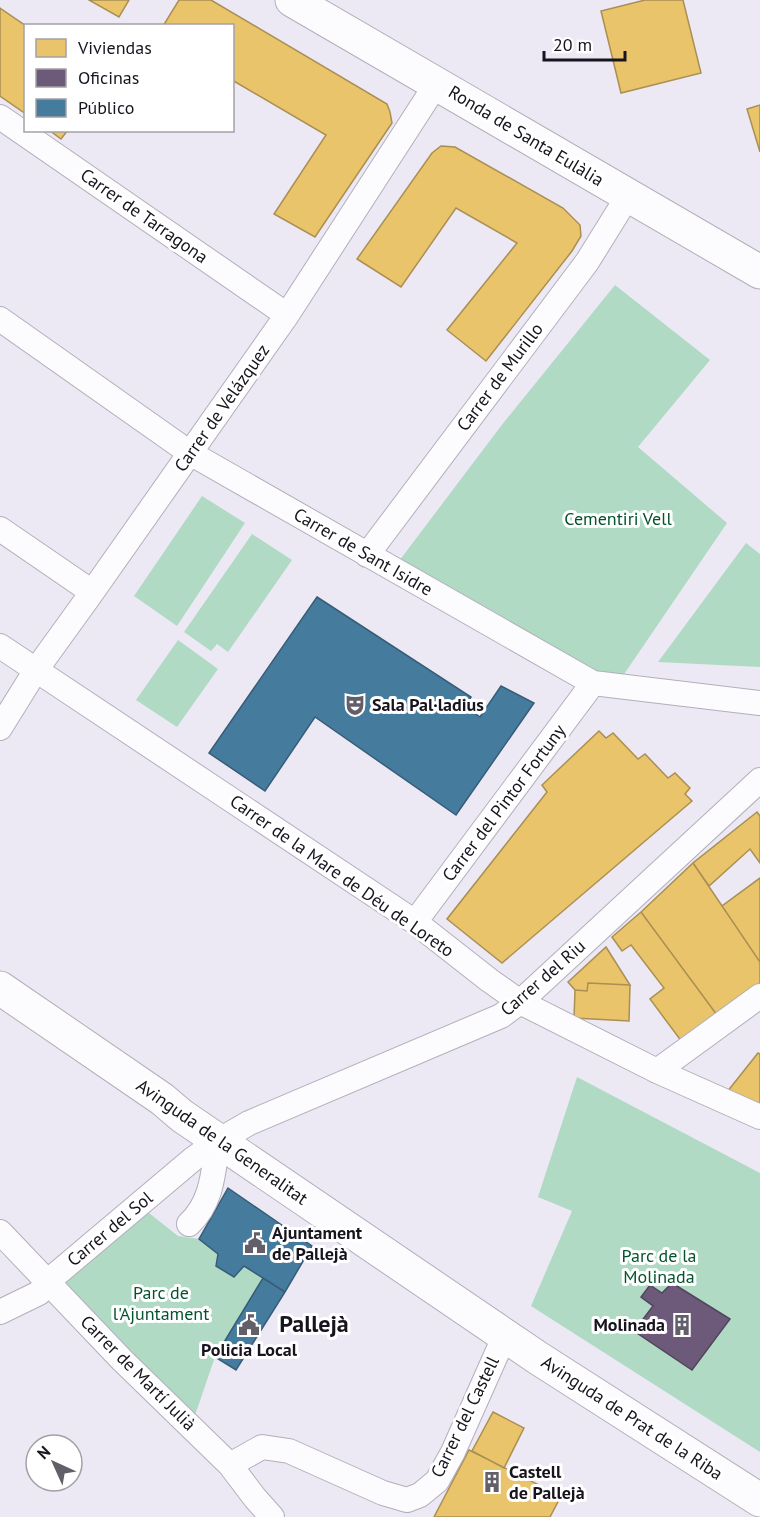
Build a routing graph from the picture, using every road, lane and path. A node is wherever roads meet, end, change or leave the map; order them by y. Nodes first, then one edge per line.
1 (292, 0) edge
2 (437, 83) junction
3 (0, 117) edge
4 (628, 196) junction
5 (760, 272) edge
6 (287, 315) junction
7 (0, 319) edge
8 (190, 453) junction
9 (0, 529) edge
10 (368, 555) junction
11 (92, 592) junction
12 (0, 646) edge
13 (36, 670) junction
14 (593, 683) junction
15 (0, 692) edge
16 (760, 702) edge
17 (0, 728) edge
18 (760, 780) edge
19 (415, 922) junction
20 (0, 988) edge
21 (760, 996) edge
22 (520, 1002) junction
23 (657, 1071) junction
24 (760, 1117) edge
25 (218, 1141) junction
26 (201, 1215) dead end
27 (0, 1232) edge
28 (47, 1282) junction
29 (0, 1312) edge
30 (504, 1335) junction
31 (230, 1465) junction
32 (760, 1500) edge
33 (272, 1517) edge

1 - 2 main road, Ronda de Santa Eulàlia
2 - 4 main road, Ronda de Santa Eulàlia
2 - 6 street, Carrer de Velázquez
3 - 6 street, Carrer de Tarragona
4 - 5 main road, Ronda de Santa Eulàlia
4 - 10 street, Carrer de Murillo
6 - 8 street, Carrer de Velázquez
7 - 8 street, Carrer de Sant Isidre
8 - 10 street, Carrer de Sant Isidre
8 - 11 street, Carrer de Velázquez
9 - 11 street
10 - 14 street, Carrer de Sant Isidre
11 - 13 street, Carrer de Velázquez
12 - 13 street, Carrer de la Mare de Déu de Loreto
13 - 15 street
13 - 17 street, Carrer de Velázquez
13 - 19 street, Carrer de la Mare de Déu de Loreto
14 - 16 street, Carrer de Sant Isidre
14 - 19 street, Carrer del Pintor Fortuny
18 - 22 street, Carrer del Riu
19 - 22 street, Carrer de la Mare de Déu de Loreto
20 - 25 main road, Avinguda de la Generalitat
21 - 23 street
22 - 23 street, Carrer de la Mare de Déu de Loreto
22 - 25 street, Carrer del Riu
23 - 24 street, Carrer de la Mare de Déu de Loreto
25 - 26 street
25 - 28 street, Carrer del Sol
25 - 30 main road, Avinguda de la Generalitat
27 - 28 street, Carrer de Martí Julià
28 - 29 street, Carrer del Sol
28 - 31 street, Carrer de Martí Julià
30 - 31 street, Carrer del Castell
30 - 32 main road, Avinguda de Prat de la Riba
31 - 33 street, Carrer de Martí Julià

